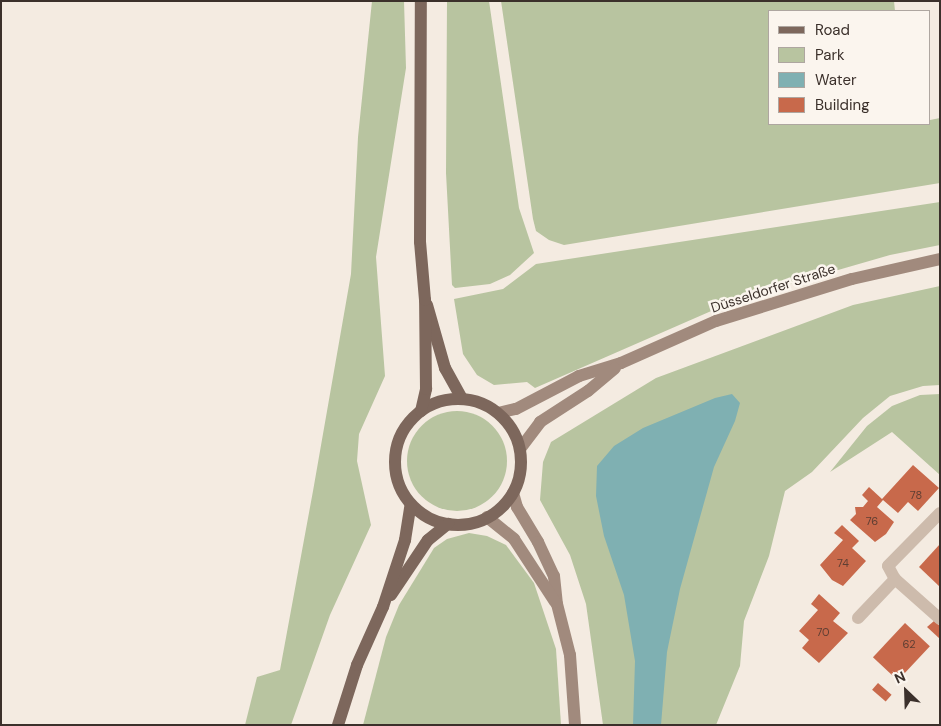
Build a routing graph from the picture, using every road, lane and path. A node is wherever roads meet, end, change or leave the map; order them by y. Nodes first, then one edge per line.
1 (421, 1) edge
2 (940, 260) edge
3 (425, 300) junction
4 (621, 363) junction
5 (462, 399) junction
6 (420, 411) junction
7 (498, 413) junction
8 (520, 450) junction
9 (513, 493) junction
10 (411, 504) junction
11 (940, 513) edge
12 (487, 517) junction
13 (448, 524) junction
14 (896, 579) junction
15 (557, 604) junction
16 (383, 607) junction
17 (858, 618) dead end
18 (940, 619) edge
19 (338, 725) edge
20 (575, 725) edge

1 - 3 main road
2 - 4 main road, Düsseldorfer Straße
3 - 5 main road
3 - 6 main road
4 - 7 main road, Düsseldorfer Straße
4 - 8 main road, Düsseldorfer Straße
5 - 6 main road
5 - 7 main road
6 - 10 main road
7 - 8 main road
8 - 9 main road
9 - 12 main road
9 - 15 main road
10 - 13 main road
10 - 16 main road
11 - 14 street
12 - 13 main road
12 - 15 main road
13 - 16 main road
14 - 17 street
14 - 18 street
15 - 20 main road
16 - 19 main road

